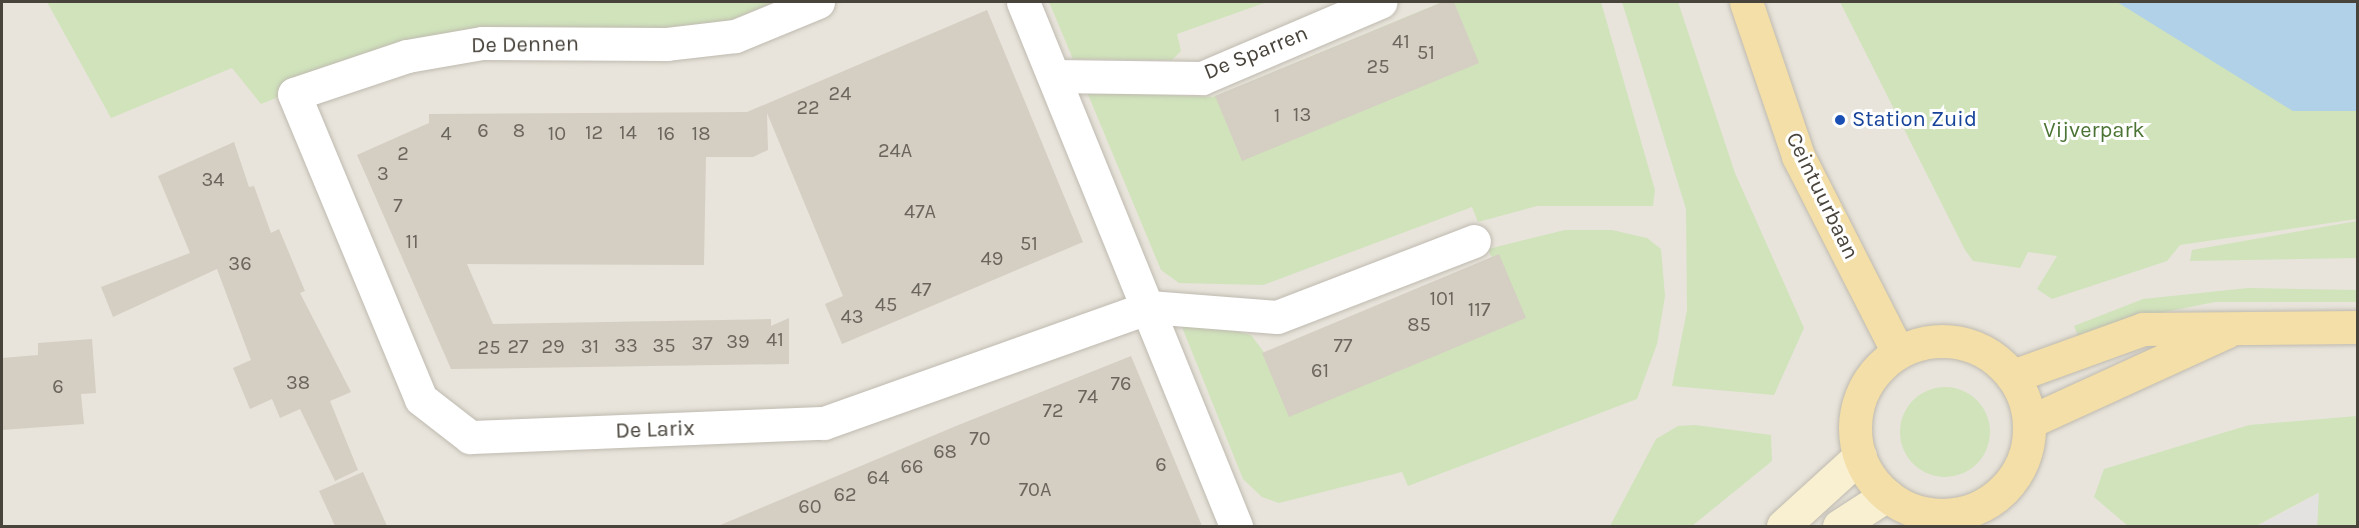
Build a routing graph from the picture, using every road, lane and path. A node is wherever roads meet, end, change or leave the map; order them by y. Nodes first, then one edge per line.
1 (818, 2) edge
2 (1023, 2) edge
3 (1380, 2) edge
4 (1746, 2) edge
5 (1054, 76) junction
6 (316, 153) joint
7 (1474, 241) dead end
8 (1149, 307) junction
9 (2241, 325) junction
10 (2358, 327) edge
11 (1898, 352) junction
12 (2013, 376) junction
13 (2029, 422) junction
14 (1860, 456) junction
15 (1887, 495) junction
16 (1236, 526) edge
17 (1783, 526) edge
18 (1839, 526) edge

1 - 6 street, De Dennen
2 - 5 street
3 - 5 street, De Sparren
4 - 11 main road, Ceintuurbaan
5 - 8 street
6 - 8 street, De Larix
7 - 8 street
8 - 16 street
9 - 10 main road
9 - 12 main road
9 - 13 main road
11 - 12 main road
11 - 14 main road
12 - 13 main road
13 - 15 main road
14 - 15 main road
14 - 17 main road
15 - 18 main road

